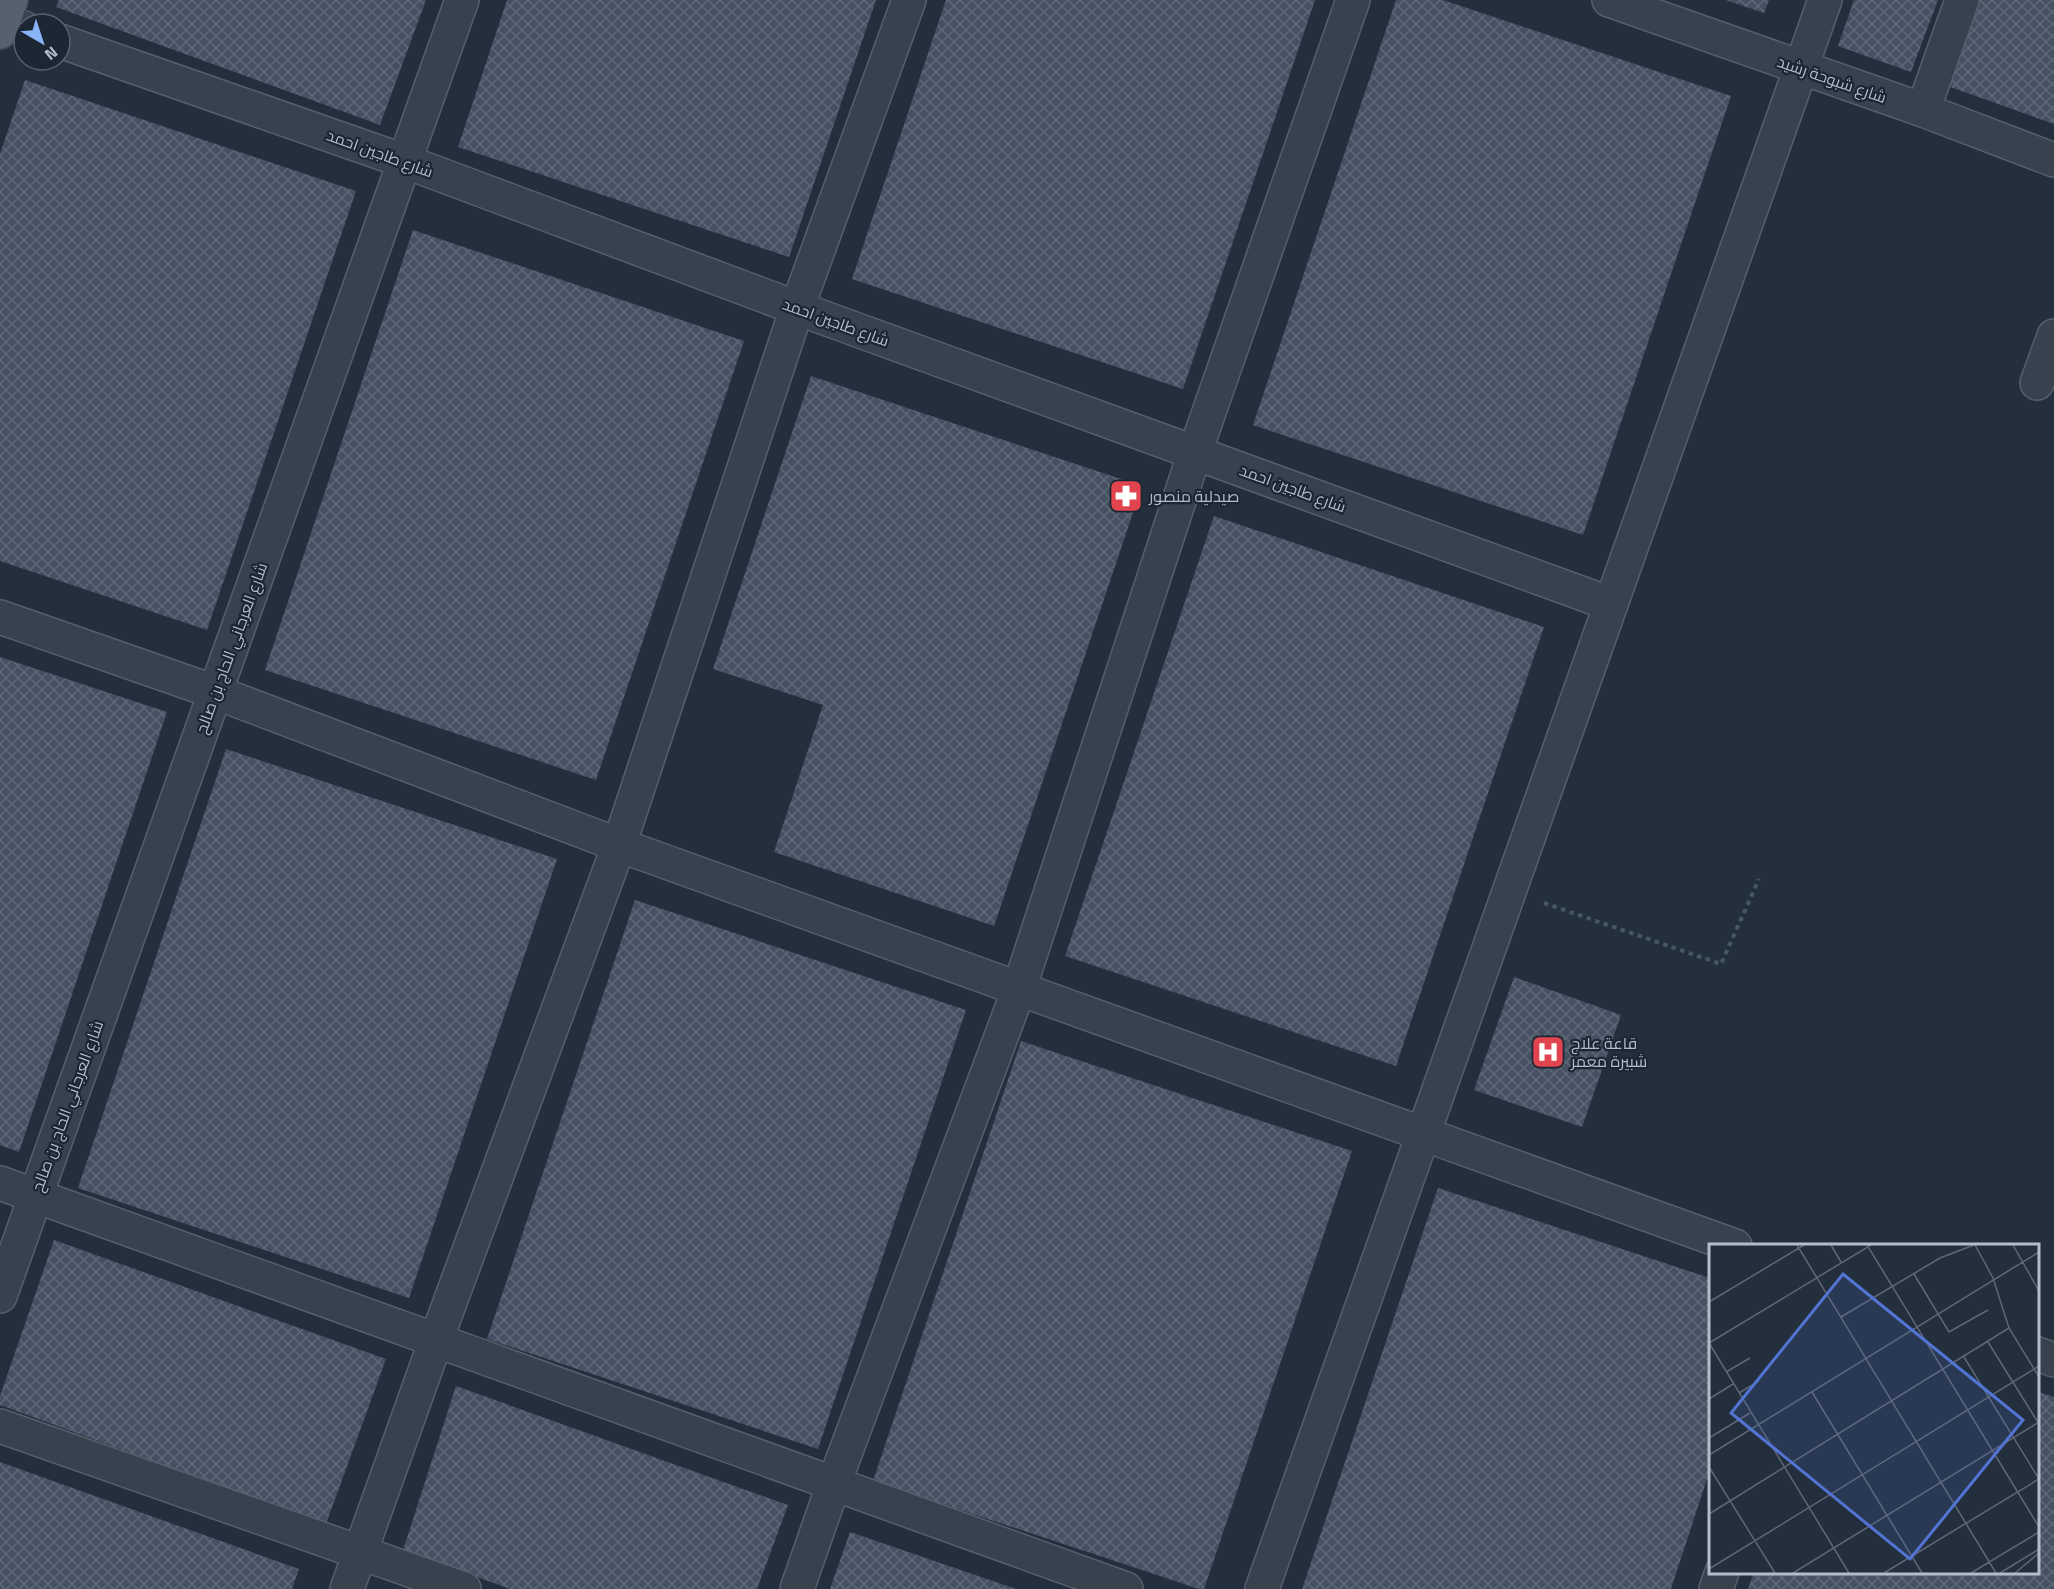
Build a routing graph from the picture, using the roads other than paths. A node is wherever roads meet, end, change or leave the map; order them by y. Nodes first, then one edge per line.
1 (462, 0) edge
2 (909, 0) edge
3 (1353, 0) edge
4 (1609, 0) edge
5 (1825, 0) edge
6 (1962, 0) edge
7 (72, 45) edge
8 (1801, 69) junction
9 (1923, 110) junction
10 (2054, 160) edge
11 (405, 161) junction
12 (797, 308) junction
13 (2054, 336) edge
14 (2037, 382) dead end
15 (1195, 452) junction
16 (1611, 604) junction
17 (0, 617) edge
18 (215, 692) junction
19 (619, 845) junction
20 (1019, 989) junction
21 (1423, 1133) junction
22 (0, 1183) edge
23 (35, 1196) junction
24 (1732, 1244) edge
25 (0, 1296) edge
26 (436, 1340) junction
27 (2039, 1355) edge
28 (2054, 1360) edge
29 (0, 1426) edge
30 (834, 1483) junction
31 (360, 1552) junction
32 (1721, 1574) edge
33 (346, 1589) edge
34 (464, 1589) edge
35 (797, 1589) edge
36 (1126, 1589) edge
37 (1262, 1589) edge
38 (1716, 1589) edge

1 - 11 street, شارع العرجاني الحاج بن صالح
2 - 12 street
3 - 15 street
4 - 8 street, شارع شبوحة رشيد
5 - 8 street
6 - 9 street
7 - 11 street, شارع طاجين احمد
8 - 9 street, شارع شبوحة رشيد
8 - 16 street
9 - 10 street, شارع شبوحة رشيد
11 - 12 street, شارع طاجين احمد
11 - 18 street, شارع العرجاني الحاج بن صالح
12 - 15 street, شارع طاجين احمد
12 - 19 street
13 - 14 street
15 - 16 street, شارع طاجين احمد
15 - 20 street
16 - 21 street
17 - 18 street
18 - 19 street
18 - 23 street, شارع العرجاني الحاج بن صالح
19 - 20 street
19 - 26 street
20 - 21 street
20 - 30 street
21 - 24 street
21 - 37 street
22 - 23 street
23 - 25 street, شارع العرجاني الحاج بن صالح
23 - 26 street
26 - 30 street
26 - 31 street
27 - 28 street
29 - 31 street
30 - 35 street
30 - 36 street
31 - 33 street
31 - 34 street
32 - 38 street

